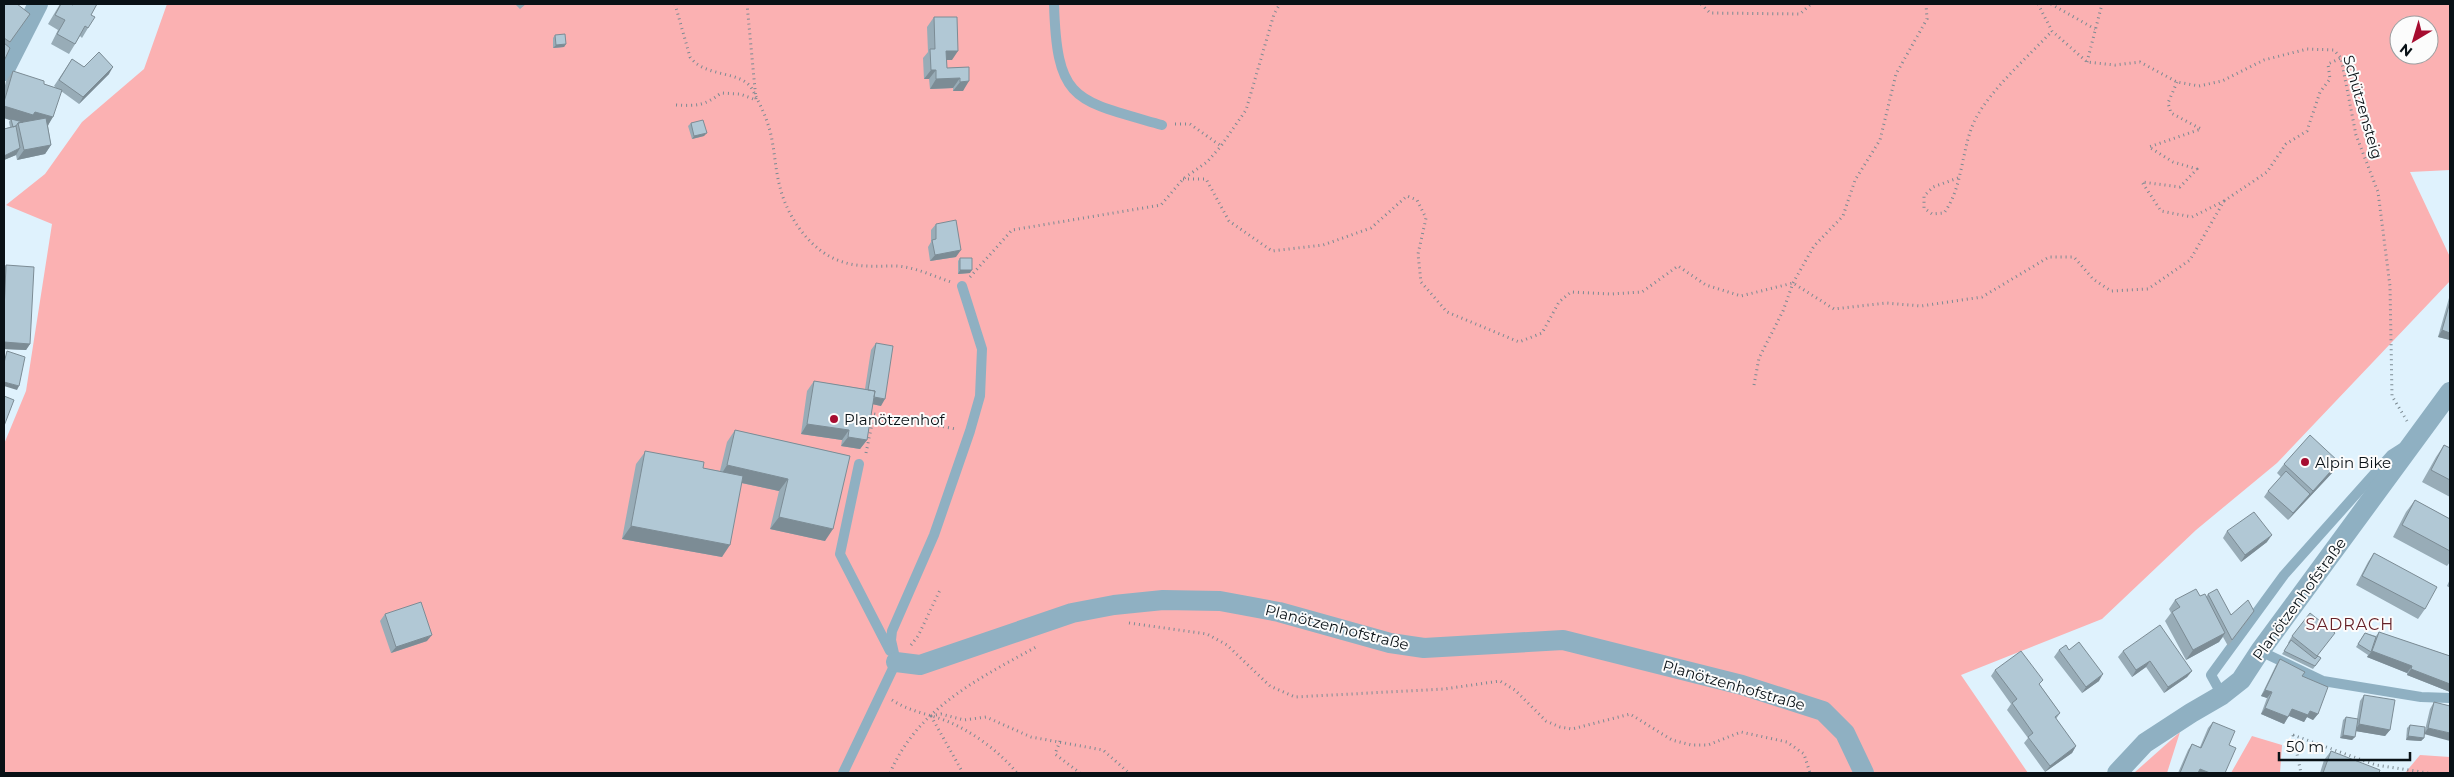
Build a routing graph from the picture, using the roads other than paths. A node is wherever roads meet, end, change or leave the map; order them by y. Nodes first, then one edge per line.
1 (38, 4) edge
2 (1054, 4) edge
3 (4, 71) edge
4 (1162, 125) road end
5 (962, 286) road end
6 (2450, 392) edge
7 (2417, 439) junction
8 (859, 464) road end
9 (2260, 651) junction
10 (896, 662) junction
11 (2222, 695) junction
12 (2450, 698) edge
13 (843, 773) edge
14 (1864, 773) edge
15 (2117, 773) edge

1 - 3 street
2 - 4 lane
5 - 10 lane
6 - 7 street, Planötzenhofstraße
7 - 9 street, Planötzenhofstraße
7 - 11 lane
8 - 10 lane
9 - 11 street, Planötzenhofstraße
9 - 12 lane
10 - 13 lane
10 - 14 street, Planötzenhofstraße
11 - 15 street, Planötzenhofstraße

